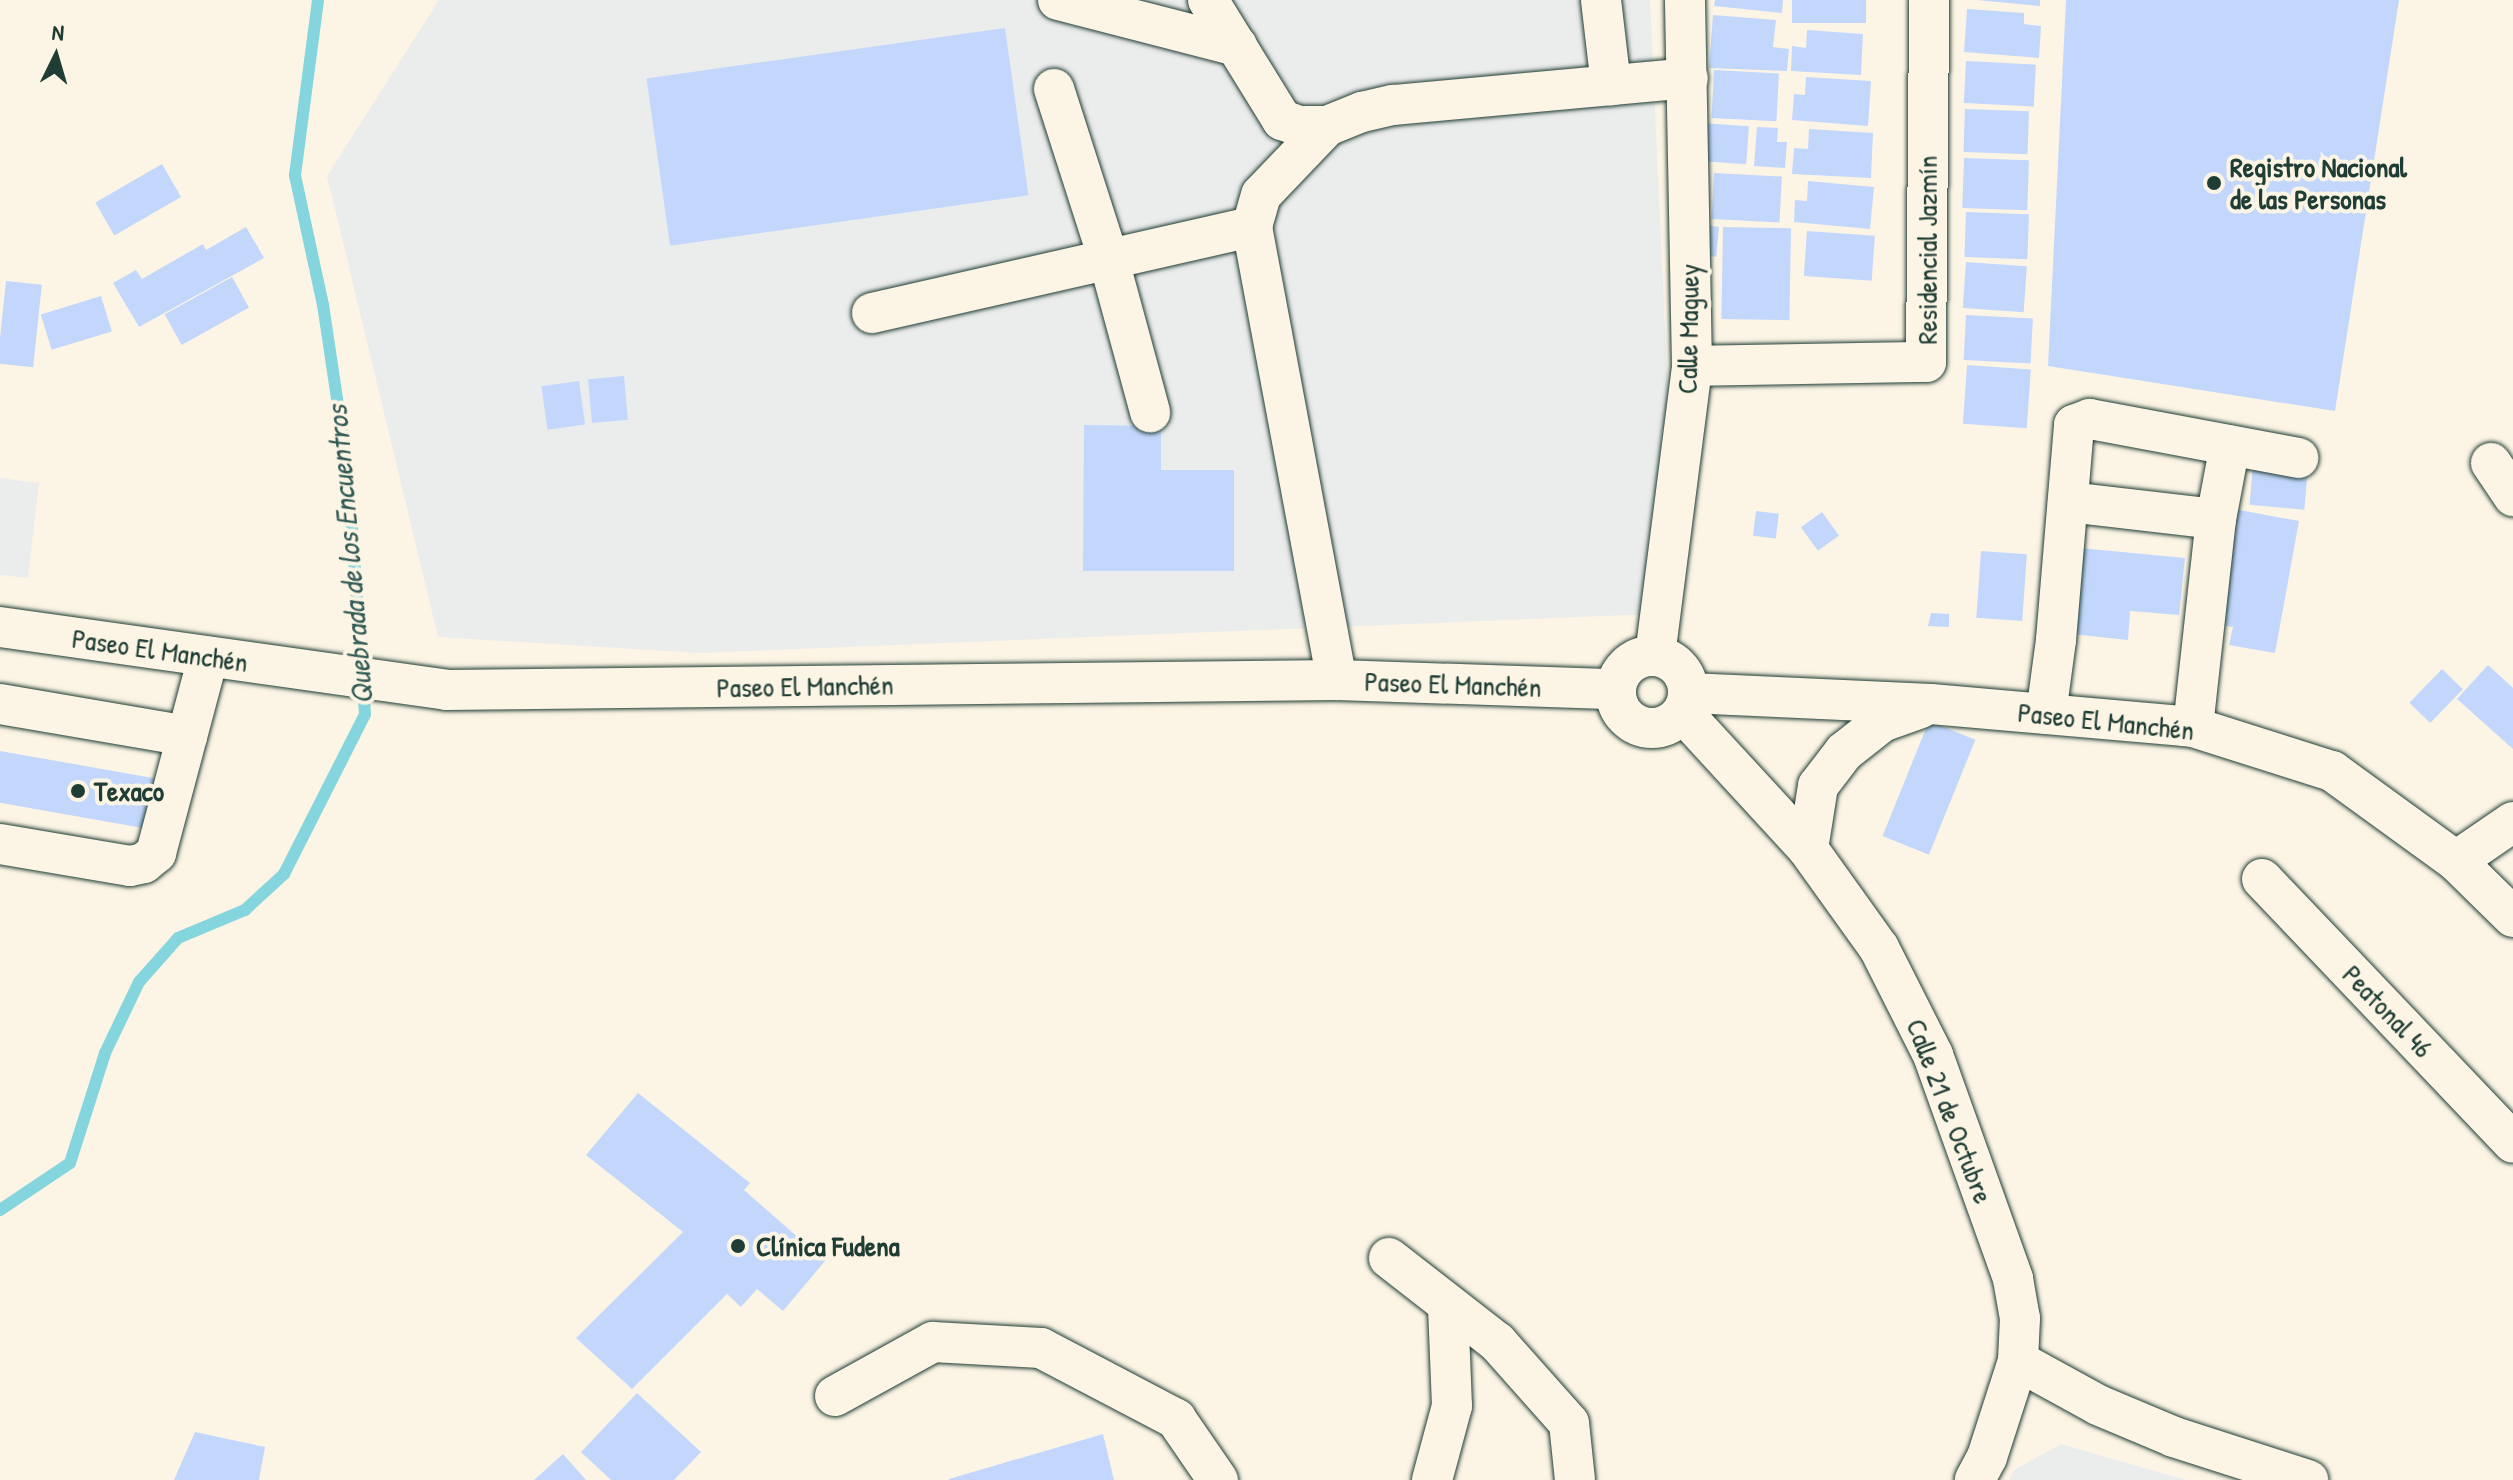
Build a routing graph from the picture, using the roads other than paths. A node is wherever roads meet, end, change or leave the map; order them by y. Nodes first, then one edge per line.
1 (1058, 0) edge
2 (1208, 0) edge
3 (1601, 0) edge
4 (1685, 0) edge
5 (1929, 0) edge
6 (1237, 46) junction
7 (1688, 78) junction
8 (1611, 85) junction
9 (1054, 89) dead end
10 (1327, 126) junction
11 (1252, 227) junction
12 (1108, 257) junction
13 (872, 313) dead end
14 (1692, 366) junction
15 (1150, 412) dead end
16 (2230, 445) junction
17 (2298, 458) dead end
18 (2491, 463) dead end
19 (2513, 496) edge
20 (2068, 502) junction
21 (2216, 519) junction
22 (0, 627) edge
23 (1655, 656) junction
24 (208, 657) junction
25 (1337, 680) junction
26 (1615, 689) junction
27 (1686, 703) junction
28 (0, 704) edge
29 (1931, 704) junction
30 (2046, 714) junction
31 (2193, 727) junction
32 (187, 736) junction
33 (2506, 838) edge
34 (0, 844) edge
35 (1808, 849) junction
36 (2456, 861) junction
37 (2262, 879) dead end
38 (2513, 917) edge
39 (2513, 1143) edge
40 (1389, 1258) dead end
41 (1448, 1305) junction
42 (2018, 1361) junction
43 (835, 1396) dead end
44 (1981, 1468) edge
45 (1218, 1480) edge
46 (1432, 1480) edge
47 (1575, 1480) edge
48 (1954, 1480) edge
49 (2308, 1480) edge

1 - 6 street
2 - 6 street
3 - 8 street
4 - 7 street, Calle Maguey
5 - 14 street, Residencial Jazmín
6 - 10 street
7 - 8 street
7 - 14 street, Calle Maguey
8 - 10 street
9 - 12 street
10 - 11 street
11 - 12 street
11 - 25 street
12 - 13 street
12 - 15 street
14 - 23 street, Calle Maguey
16 - 17 street
16 - 20 street
16 - 21 street
18 - 19 street
20 - 21 street
20 - 30 street
21 - 31 street
22 - 24 street, Paseo El Manchén
23 - 26 street
23 - 27 street
24 - 25 street, Paseo El Manchén
24 - 32 street
25 - 26 street, Paseo El Manchén
26 - 27 street
27 - 29 street, Paseo El Manchén
27 - 35 street, Calle 21 de Octubre
28 - 32 street
29 - 30 street, Paseo El Manchén
29 - 35 street
30 - 31 street, Paseo El Manchén
31 - 36 street, Paseo El Manchén
32 - 34 street
33 - 36 street
35 - 42 street, Calle 21 de Octubre
36 - 38 street, Paseo El Manchén
37 - 39 street, Peatonal 46
40 - 41 street
41 - 46 street
41 - 47 street
42 - 44 street, Calle 21 de Octubre
42 - 49 street
43 - 45 street
44 - 48 street

